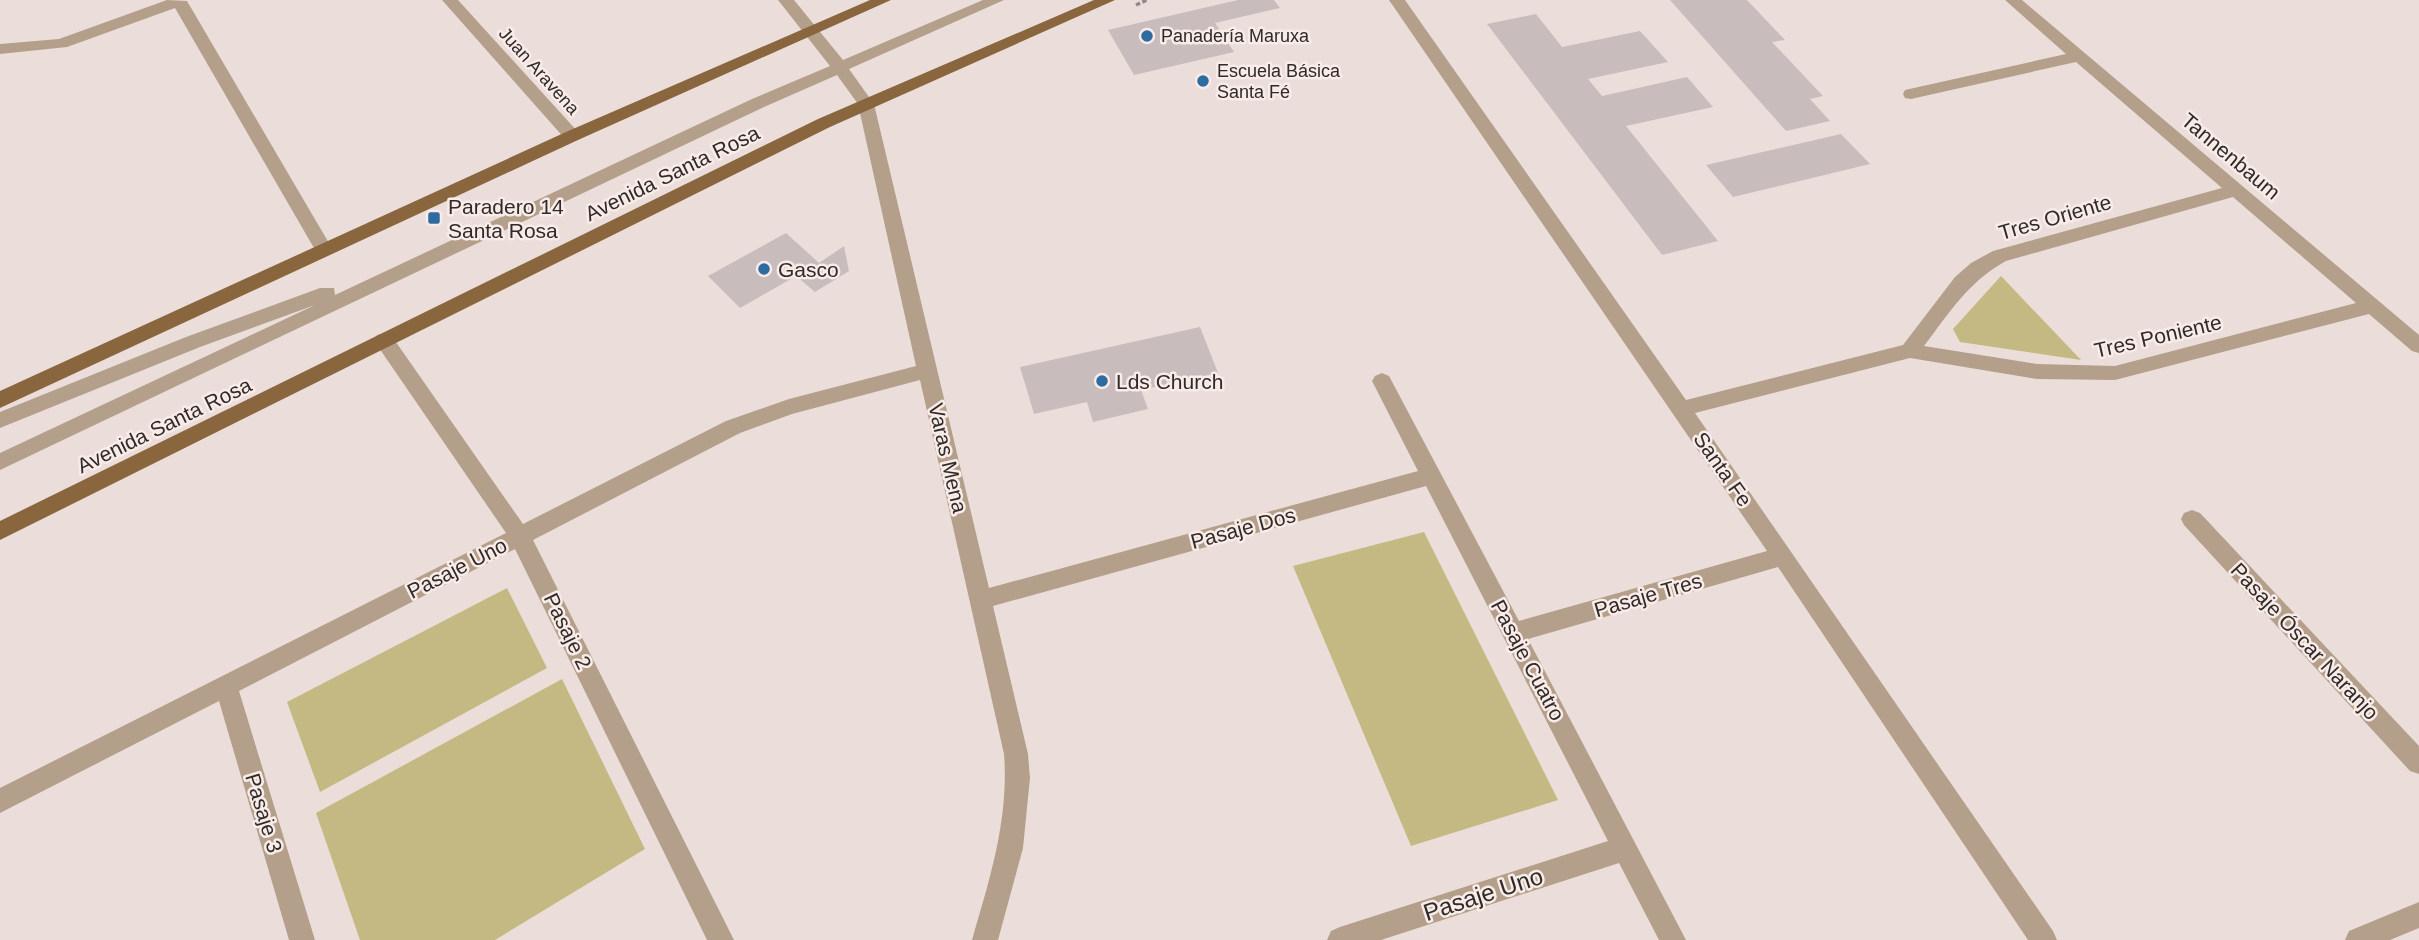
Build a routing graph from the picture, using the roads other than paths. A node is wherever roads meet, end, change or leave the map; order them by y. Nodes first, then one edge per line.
1 (450, 0) edge
2 (786, 0) edge
3 (883, 0) edge
4 (996, 0) edge
5 (1107, 0) edge
6 (1397, 0) edge
7 (2013, 0) edge
8 (178, 1) edge
9 (812, 29) junction
10 (0, 49) edge
11 (2079, 56) junction
12 (840, 66) junction
13 (1911, 94) dead end
14 (866, 104) junction
15 (572, 136) junction
16 (2236, 190) junction
17 (324, 250) junction
18 (447, 250) junction
19 (2372, 306) junction
20 (384, 340) junction
21 (2419, 346) edge
22 (1910, 351) junction
23 (928, 370) junction
24 (1382, 381) dead end
25 (0, 400) edge
26 (1681, 409) junction
27 (0, 420) edge
28 (0, 462) edge
29 (1432, 476) junction
30 (2192, 519) dead end
31 (0, 531) edge
32 (520, 536) junction
33 (1783, 556) junction
34 (981, 600) junction
35 (1513, 633) junction
36 (226, 686) junction
37 (2419, 764) edge
38 (0, 801) edge
39 (1626, 848) junction
40 (2419, 915) edge
41 (302, 940) edge
42 (721, 940) edge
43 (985, 940) edge
44 (1340, 940) edge
45 (1673, 940) edge
46 (2045, 940) edge
47 (2358, 940) edge

1 - 15 street, Juan Aravena
2 - 9 street, Varas Mena
3 - 9 main road
4 - 12 street
5 - 14 main road, Avenida Santa Rosa
6 - 26 street, Santa Fe
7 - 11 street, Tannenbaum
8 - 10 street
8 - 17 street
9 - 12 street, Varas Mena
9 - 15 main road
11 - 13 street
11 - 16 street, Tannenbaum
12 - 14 street, Varas Mena
12 - 18 street
14 - 20 main road, Avenida Santa Rosa
14 - 23 street, Varas Mena
15 - 17 main road
16 - 19 street, Tannenbaum
16 - 22 street, Tres Oriente
17 - 25 main road
18 - 27 street
18 - 28 street
19 - 21 street, Tannenbaum
19 - 22 street, Tres Poniente
20 - 31 main road, Avenida Santa Rosa
20 - 32 street, Pasaje 2
22 - 26 street
23 - 32 street, Pasaje Uno
23 - 34 street, Varas Mena
24 - 29 street, Pasaje Cuatro
26 - 33 street, Santa Fe
29 - 34 street, Pasaje Dos
29 - 35 street, Pasaje Cuatro
30 - 37 street, Pasaje Óscar Naranjo
32 - 36 street, Pasaje Uno
32 - 42 street, Pasaje 2
33 - 35 street, Pasaje Tres
33 - 46 street, Santa Fe
34 - 43 street, Varas Mena
35 - 39 street, Pasaje Cuatro
36 - 38 street, Pasaje Uno
36 - 41 street, Pasaje 3
39 - 44 street, Pasaje Uno
39 - 45 street, Pasaje Cuatro
40 - 47 street

